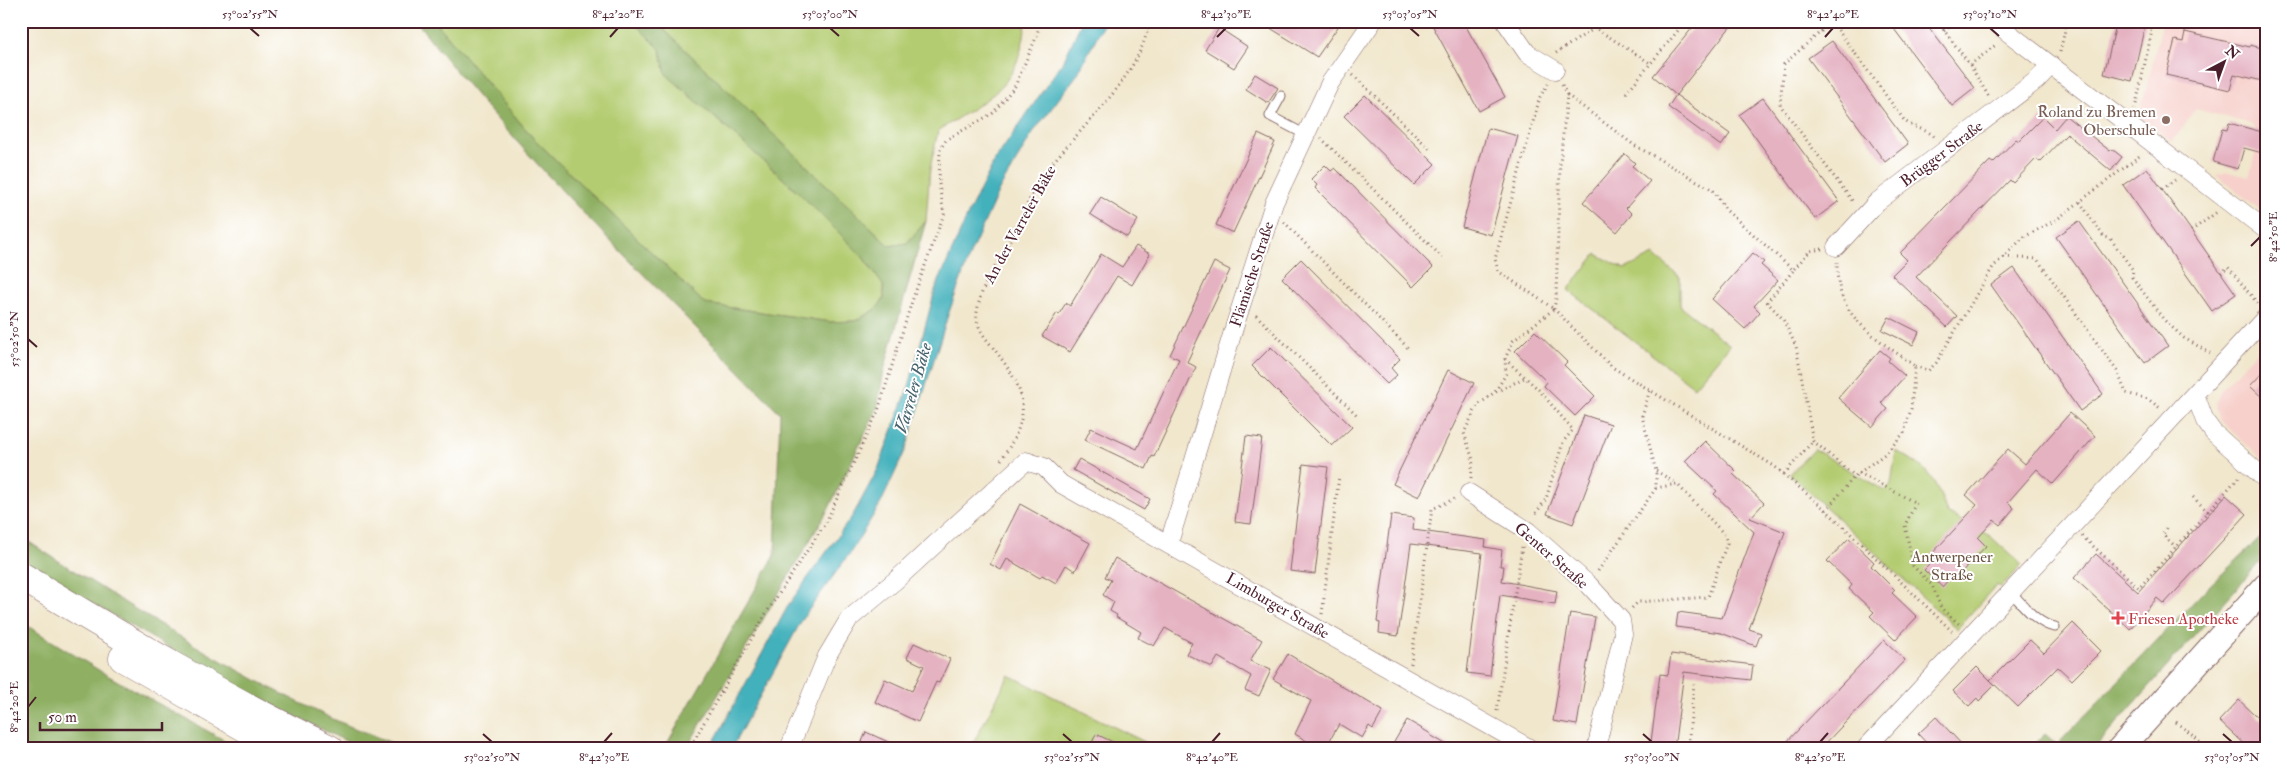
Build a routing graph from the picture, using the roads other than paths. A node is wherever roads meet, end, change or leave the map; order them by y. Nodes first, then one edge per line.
1 (1373, 21) edge
2 (1505, 21) edge
3 (1992, 21) edge
4 (1549, 67) road end
5 (2054, 67) junction
6 (1281, 96) dead end
7 (1307, 133) junction
8 (2266, 230) edge
9 (1836, 247) road end
10 (2263, 312) edge
11 (2195, 394) junction
12 (2266, 480) edge
13 (1469, 493) road end
14 (1169, 543) junction
15 (21, 576) edge
16 (2266, 586) edge
17 (2011, 592) junction
18 (21, 596) edge
19 (2054, 627) dead end
20 (283, 749) edge
21 (330, 749) edge
22 (789, 749) edge
23 (1531, 749) edge
24 (1596, 749) edge
25 (1866, 749) edge
26 (2120, 749) edge

1 - 7 street, Flämische Straße
2 - 4 street
3 - 5 street
5 - 8 street
5 - 9 street, Brügger Straße
6 - 7 lane
7 - 14 street, Flämische Straße
10 - 11 street
11 - 12 street
11 - 17 street
13 - 24 street, Genter Straße
14 - 22 street, Limburger Straße
14 - 23 street, Limburger Straße
15 - 21 highway
16 - 26 main road
17 - 19 lane
17 - 25 street
18 - 20 highway

